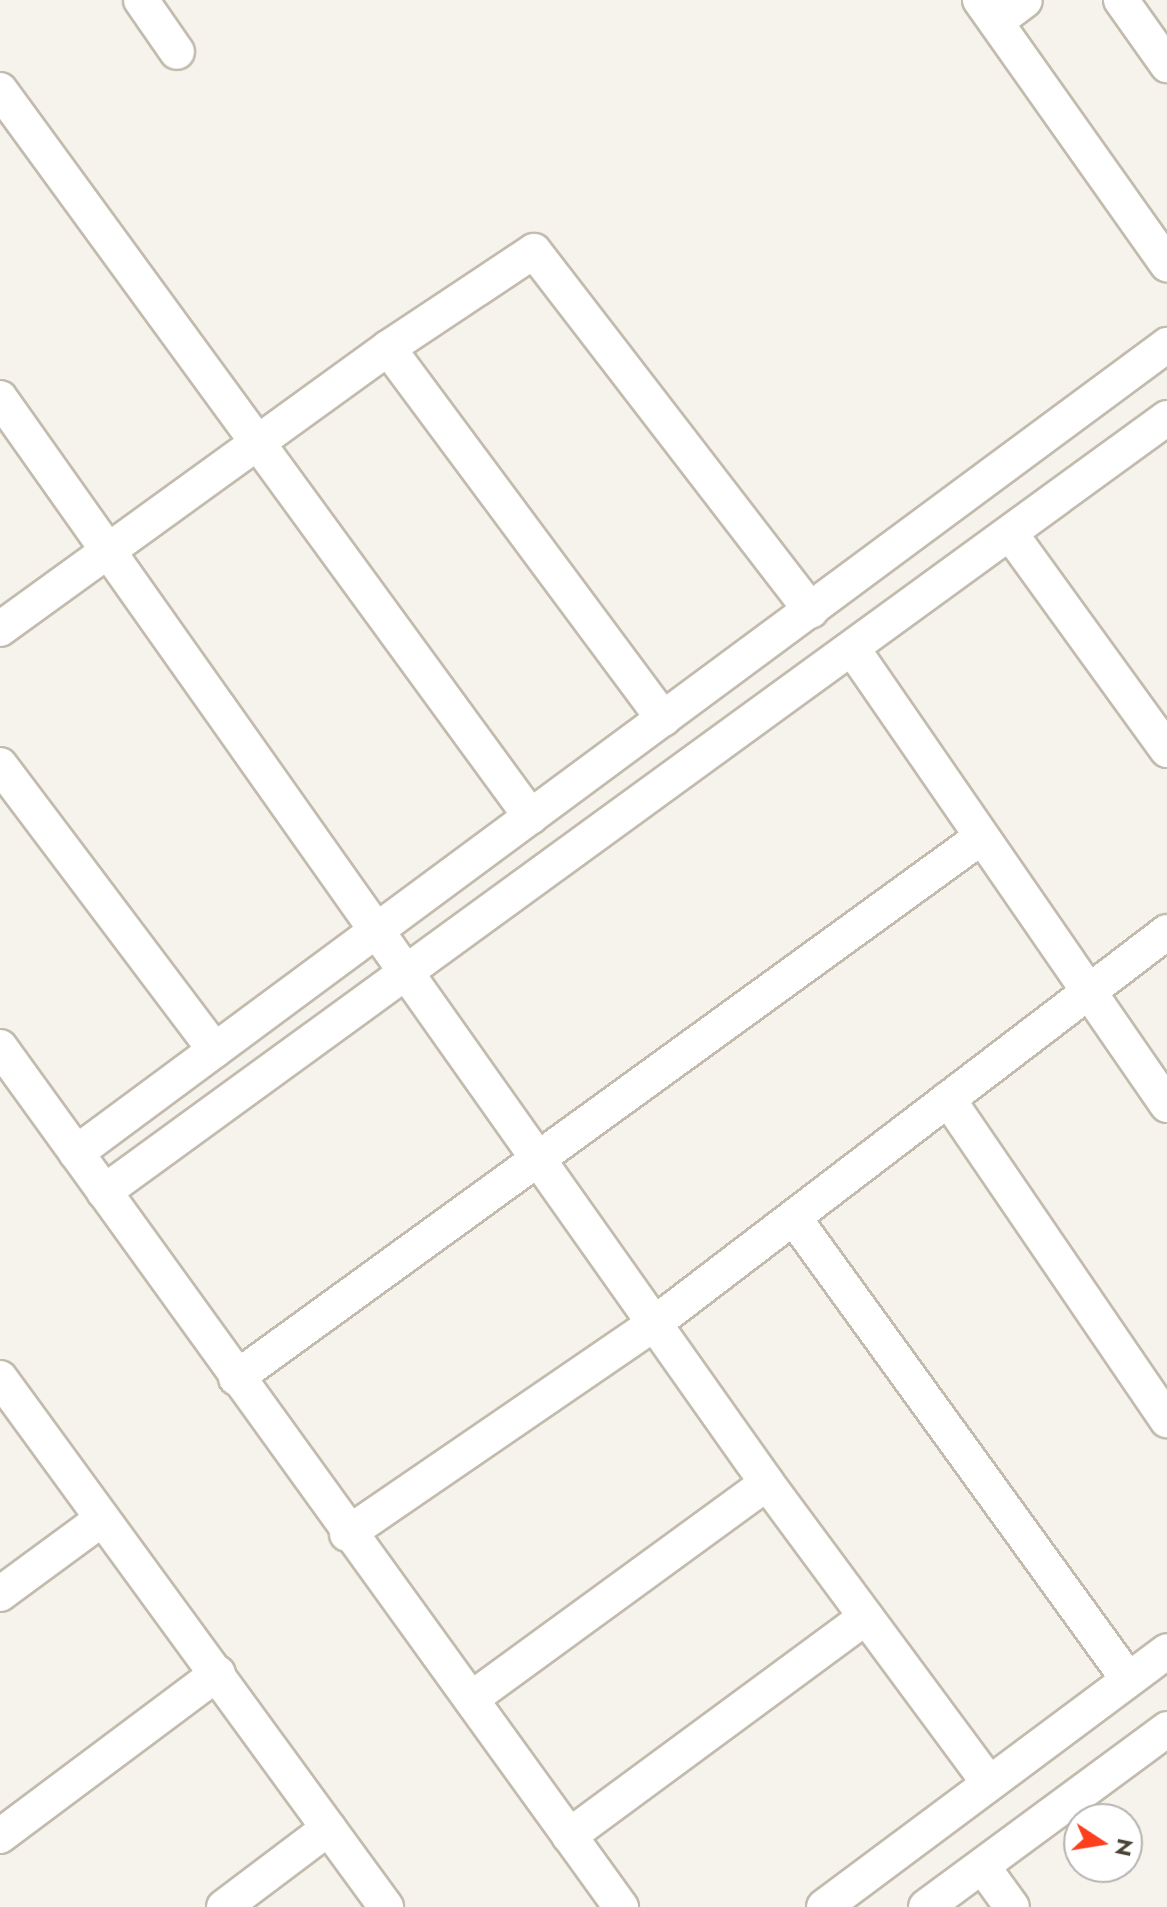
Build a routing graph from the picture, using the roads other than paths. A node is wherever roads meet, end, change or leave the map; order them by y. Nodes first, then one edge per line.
1 (141, 0) edge
2 (1025, 0) edge
3 (1121, 0) edge
4 (988, 11) edge
5 (177, 52) dead end
6 (1167, 65) edge
7 (0, 90) edge
8 (1167, 264) edge
9 (1167, 345) edge
10 (388, 348) junction
11 (0, 398) edge
12 (1167, 418) edge
13 (254, 439) junction
14 (1010, 533) junction
15 (108, 549) junction
16 (811, 611) junction
17 (0, 629) edge
18 (852, 648) junction
19 (664, 719) junction
20 (1167, 750) edge
21 (0, 765) edge
22 (531, 817) junction
23 (980, 838) junction
24 (379, 929) junction
25 (1167, 932) edge
26 (409, 970) junction
27 (1085, 994) junction
28 (0, 1047) edge
29 (215, 1050) junction
30 (948, 1099) junction
31 (1167, 1105) edge
32 (76, 1153) junction
33 (537, 1155) junction
34 (104, 1192) junction
35 (794, 1218) junction
36 (659, 1320) junction
37 (0, 1378) edge
38 (236, 1378) junction
39 (1167, 1420) edge
40 (767, 1483) junction
41 (102, 1519) junction
42 (347, 1534) junction
43 (0, 1594) edge
44 (866, 1617) junction
45 (1167, 1651) edge
46 (218, 1673) junction
47 (1128, 1679) junction
48 (471, 1699) junction
49 (1162, 1743) edge
50 (987, 1780) junction
51 (329, 1828) junction
52 (0, 1836) edge
53 (569, 1836) junction
54 (983, 1867) junction
55 (224, 1907) edge
56 (386, 1907) edge
57 (621, 1907) edge
58 (824, 1907) edge
59 (926, 1907) edge
60 (1012, 1907) edge

1 - 5 street
2 - 4 street
3 - 6 street
4 - 8 street
7 - 13 street
9 - 16 street
10 - 13 street
10 - 16 street
10 - 19 street
11 - 15 street
12 - 14 street
13 - 15 street
13 - 22 street
14 - 18 street
14 - 20 street
15 - 17 street
15 - 24 street
16 - 19 street
18 - 23 street
18 - 26 street
19 - 22 street
21 - 29 street
22 - 24 street
23 - 27 street
23 - 33 street
24 - 26 street
24 - 29 street
25 - 27 street
26 - 33 street
26 - 34 street
27 - 30 street
27 - 31 street
28 - 32 street
29 - 32 street
30 - 35 street
30 - 39 street
32 - 34 street
33 - 36 street
33 - 38 street
34 - 38 street
35 - 36 street
35 - 47 street
36 - 40 street
36 - 42 street
37 - 41 street
38 - 42 street
40 - 44 street
40 - 48 street
41 - 43 street
41 - 46 street
42 - 48 street
44 - 50 street
44 - 53 street
45 - 47 street
46 - 51 street
46 - 52 street
47 - 50 street
48 - 53 street
49 - 54 street
50 - 58 street
51 - 55 street
51 - 56 street
53 - 57 street
54 - 59 street
54 - 60 street

